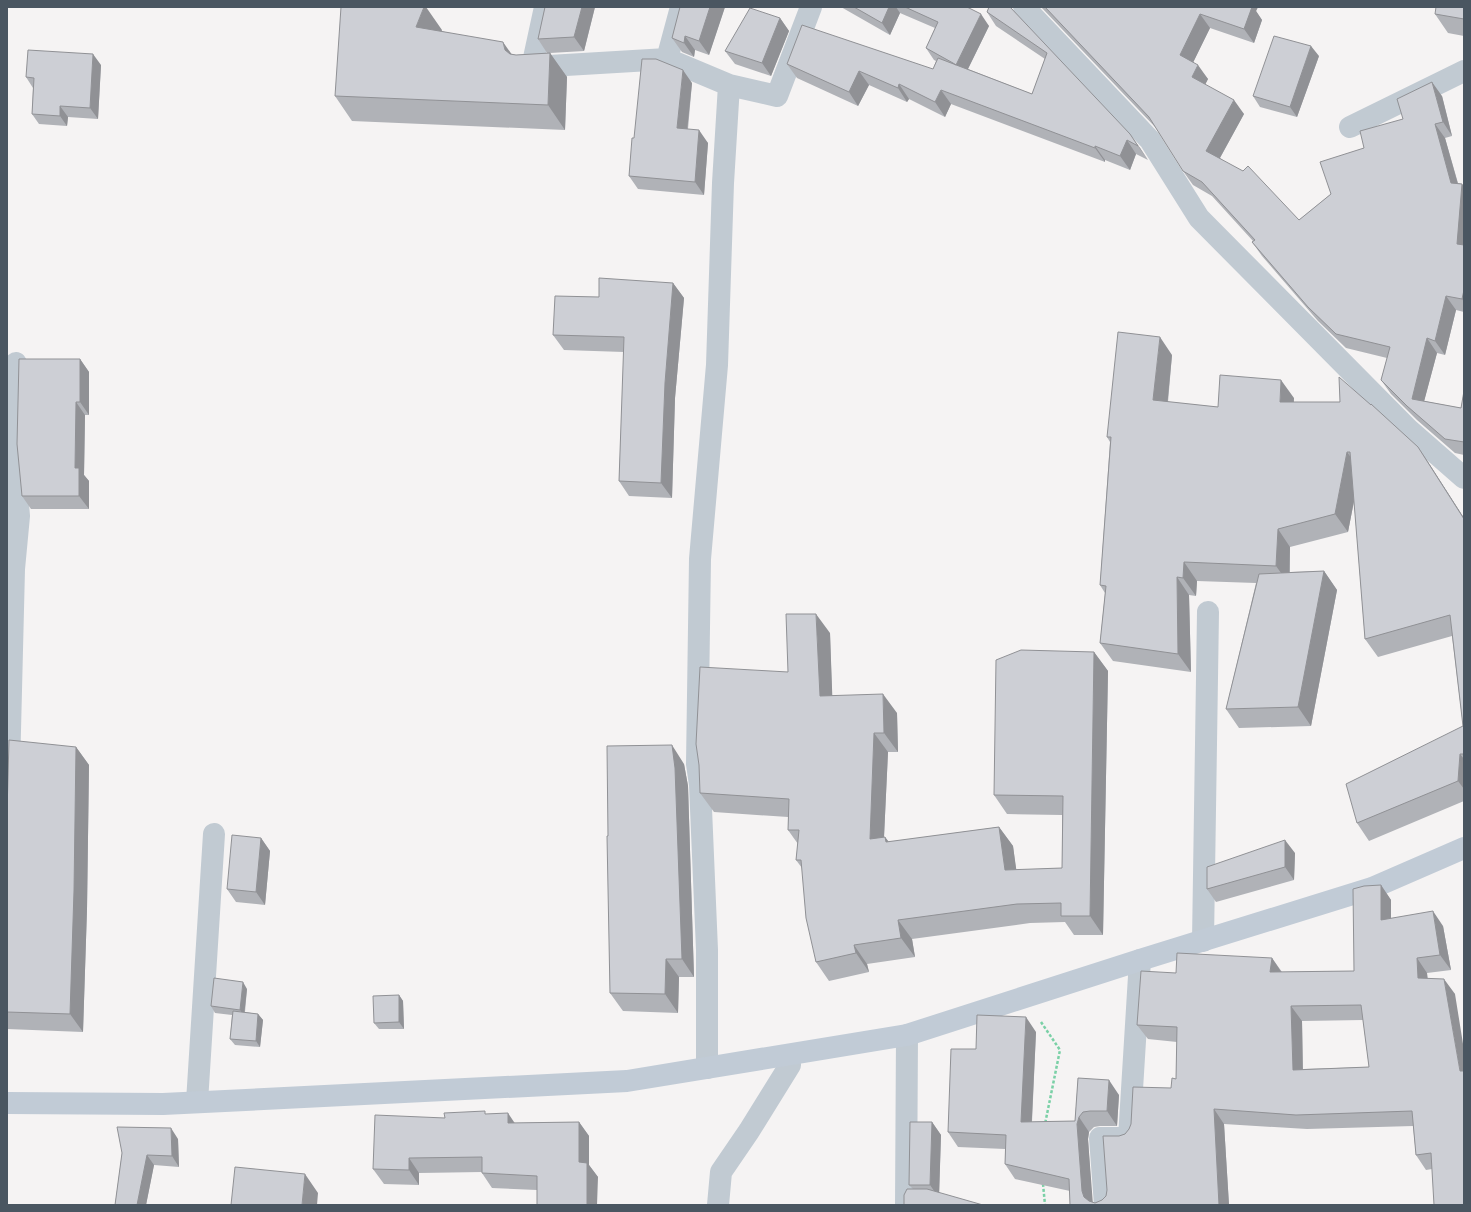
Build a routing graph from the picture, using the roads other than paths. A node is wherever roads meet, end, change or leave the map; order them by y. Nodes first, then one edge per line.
1 (545, 7) edge
2 (680, 7) edge
3 (811, 7) edge
4 (1024, 7) edge
5 (667, 59) junction
6 (1464, 71) edge
7 (728, 85) junction
8 (1350, 127) dead end
9 (16, 363) dead end
10 (1464, 478) edge
11 (1208, 612) dead end
12 (9, 787) edge
13 (214, 834) dead end
14 (1464, 848) edge
15 (1203, 941) junction
16 (1140, 960) junction
17 (907, 1035) junction
18 (790, 1065) dead end
19 (707, 1068) junction
20 (197, 1102) junction
21 (7, 1103) edge
22 (718, 1205) edge
23 (906, 1205) edge
24 (1105, 1205) edge

1 - 5 street
2 - 5 street
3 - 7 street
4 - 10 street
5 - 7 street
6 - 8 street
7 - 19 street
9 - 12 street
11 - 15 street
13 - 20 street
14 - 15 main road
15 - 16 main road
16 - 17 main road
16 - 24 street
17 - 19 main road
17 - 23 street
18 - 22 street
19 - 20 main road
20 - 21 main road

